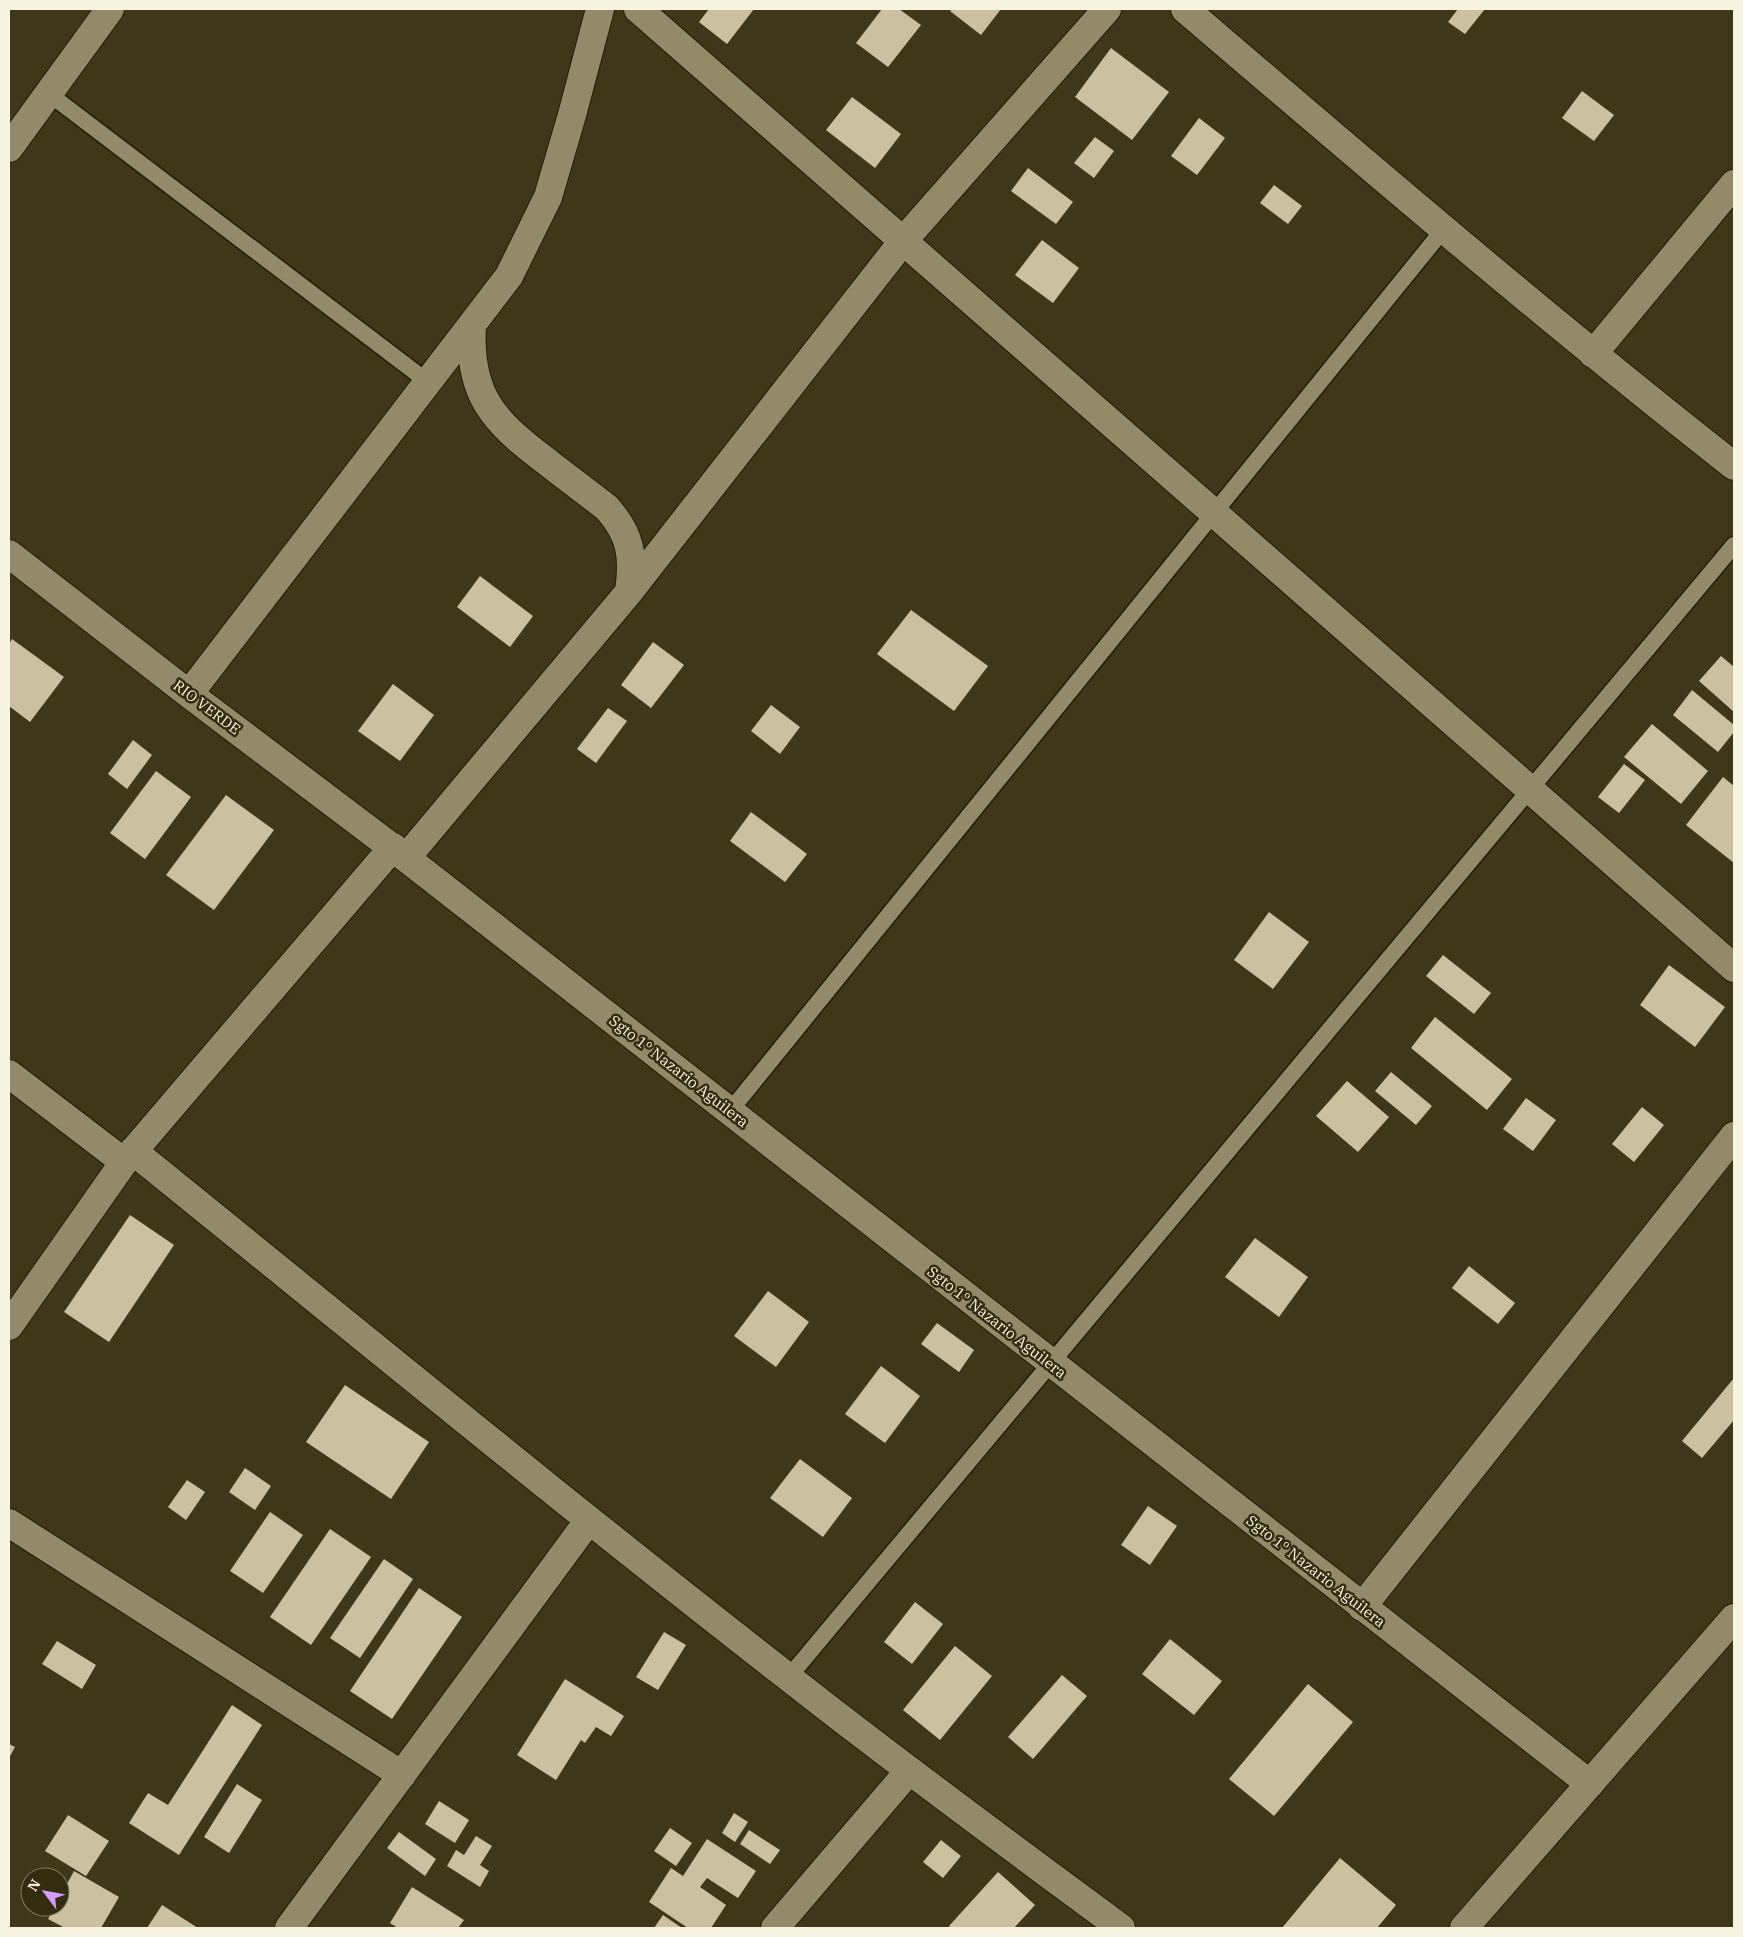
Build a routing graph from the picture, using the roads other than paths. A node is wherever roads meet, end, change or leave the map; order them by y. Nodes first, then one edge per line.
1 (110, 9) edge
2 (600, 9) edge
3 (638, 9) edge
4 (1107, 9) edge
5 (1185, 9) edge
6 (48, 93) junction
7 (9, 148) edge
8 (1734, 184) edge
9 (1443, 230) junction
10 (903, 241) junction
11 (472, 325) junction
12 (1593, 354) junction
13 (428, 382) junction
14 (1734, 466) edge
15 (1214, 513) junction
16 (1734, 545) edge
17 (9, 554) edge
18 (629, 592) junction
19 (189, 694) junction
20 (1530, 790) junction
21 (399, 853) junction
22 (1734, 968) edge
23 (9, 1074) edge
24 (730, 1111) junction
25 (1734, 1136) edge
26 (128, 1157) junction
27 (9, 1326) edge
28 (1051, 1364) junction
29 (589, 1520) junction
30 (9, 1523) edge
31 (1362, 1607) junction
32 (1734, 1618) edge
33 (788, 1678) junction
34 (909, 1771) junction
35 (402, 1775) junction
36 (1590, 1784) junction
37 (290, 1928) edge
38 (775, 1928) edge
39 (1120, 1928) edge
40 (1464, 1928) edge

1 - 6 street
2 - 11 street
3 - 10 street
4 - 10 street
5 - 9 street
6 - 7 street
6 - 13 lane
8 - 12 street
9 - 12 street
9 - 15 lane
10 - 15 street
10 - 18 street
11 - 13 street
11 - 18 street
12 - 14 street
13 - 19 street
15 - 20 street
15 - 24 lane
16 - 20 lane
17 - 19 street, RIO VERDE
18 - 21 street
19 - 21 street, RIO VERDE
20 - 22 street
20 - 28 lane
21 - 24 street, Sgto 1º Nazario Aguilera
21 - 26 street
23 - 26 street
24 - 28 street, Sgto 1º Nazario Aguilera
25 - 31 street
26 - 27 street
26 - 29 street
28 - 31 street, Sgto 1º Nazario Aguilera
28 - 33 lane
29 - 33 street
29 - 35 street
30 - 35 street
31 - 36 street, Sgto 1º Nazario Aguilera
32 - 36 street
33 - 34 street
34 - 38 street
34 - 39 street
35 - 37 street
36 - 40 street

